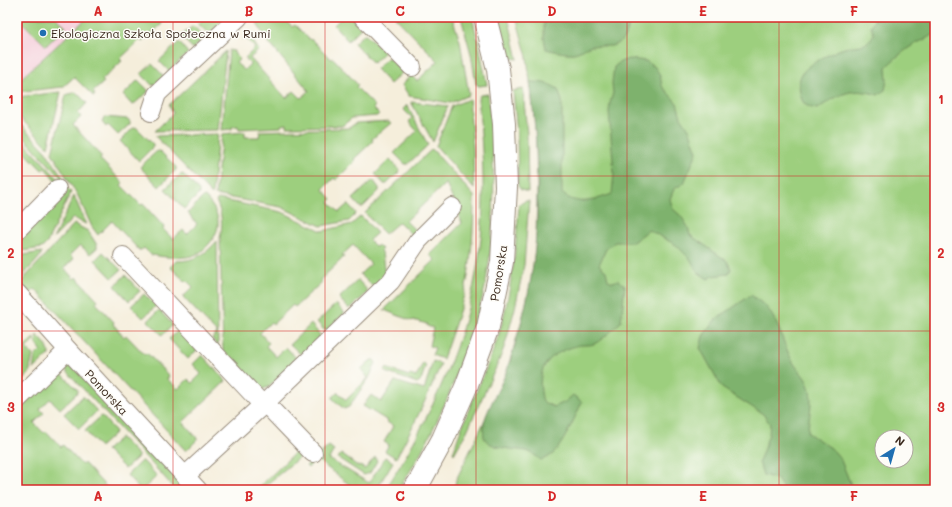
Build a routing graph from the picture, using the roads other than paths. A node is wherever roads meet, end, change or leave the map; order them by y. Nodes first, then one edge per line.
1 (239, 17) edge
2 (363, 17) edge
3 (485, 17) edge
4 (412, 67) dead end
5 (151, 112) dead end
6 (57, 188) dead end
7 (452, 207) dead end
8 (17, 230) edge
9 (123, 256) dead end
10 (17, 293) edge
11 (68, 350) junction
12 (17, 400) edge
13 (264, 404) junction
14 (313, 453) dead end
15 (185, 476) junction
16 (198, 490) edge
17 (414, 490) edge

1 - 5 street
2 - 4 street
3 - 17 main road, Pomorska
6 - 8 street
7 - 13 street
9 - 13 street
10 - 11 street, Pomorska
11 - 12 street
11 - 15 street, Pomorska
13 - 14 street
13 - 15 street
15 - 16 street, Pomorska

